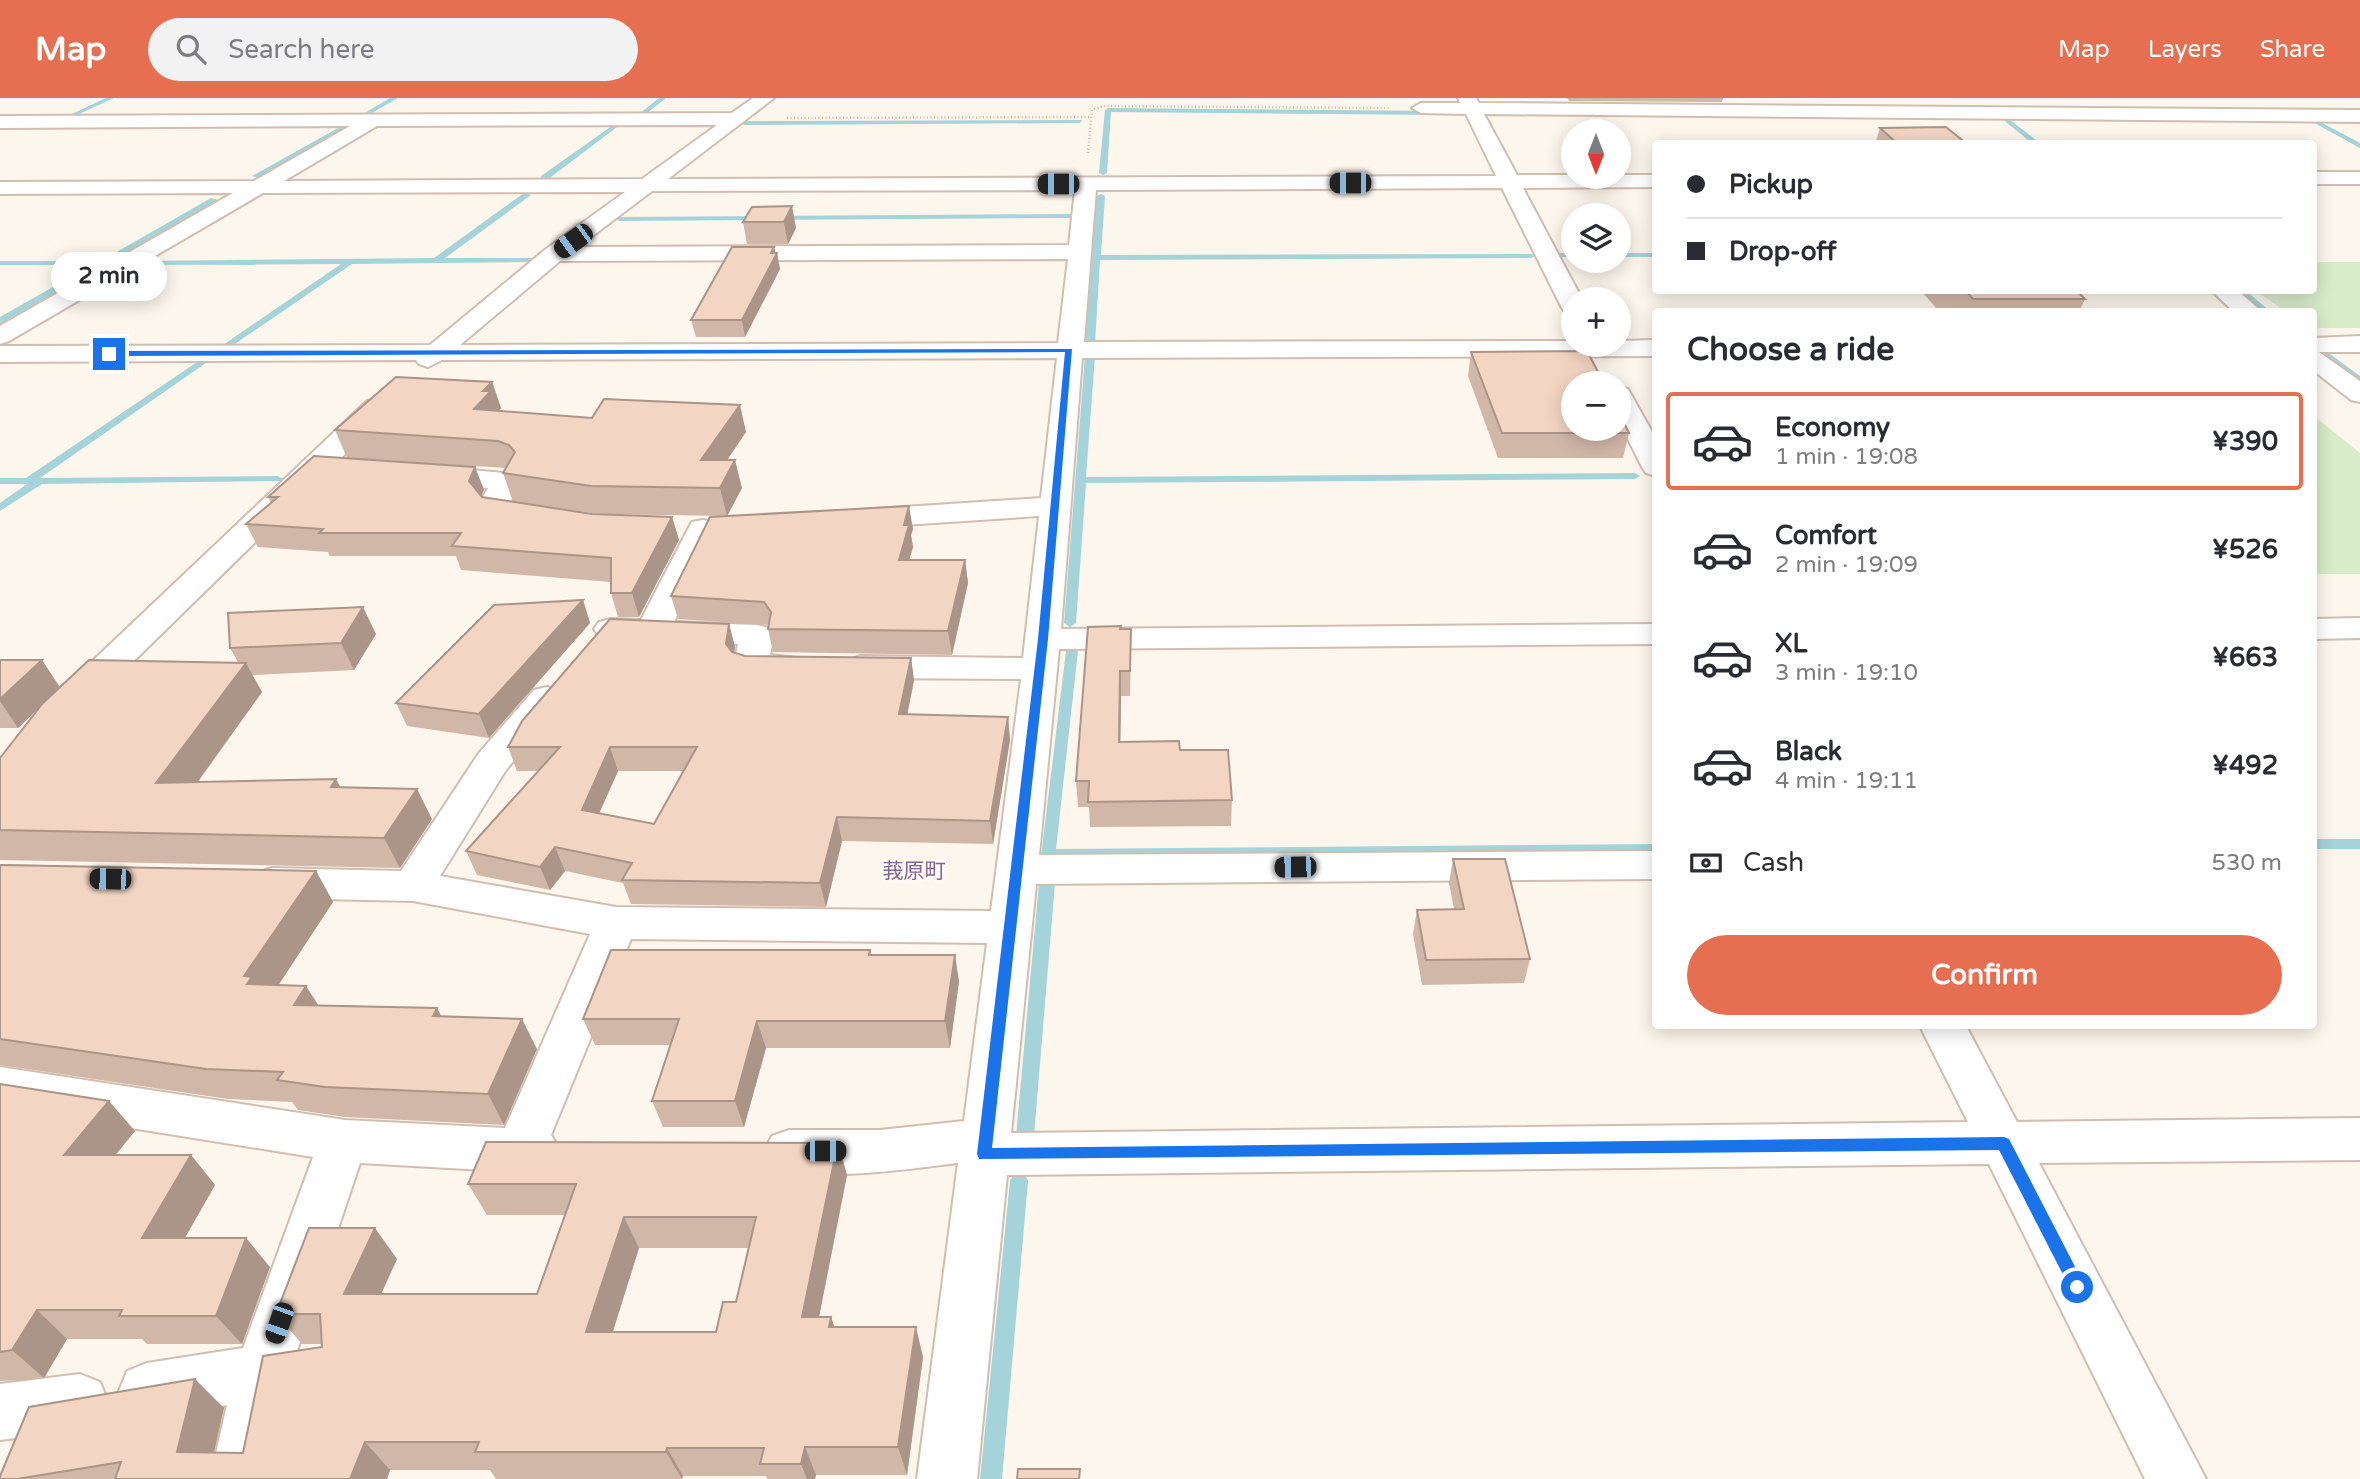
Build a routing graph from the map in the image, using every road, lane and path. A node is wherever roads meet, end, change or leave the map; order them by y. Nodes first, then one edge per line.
1 (765, 98) edge
2 (1888, 98) edge
3 (403, 104) dead end
4 (1421, 108) joint
5 (1473, 108) edge
6 (1902, 112) junction
7 (2360, 116) edge
8 (1091, 117) junction
9 (737, 118) junction
10 (373, 120) junction
11 (0, 122) edge
12 (2317, 178) edge
13 (2360, 178) edge
14 (1652, 181) edge
15 (1509, 182) junction
16 (1086, 184) junction
17 (646, 186) junction
18 (256, 187) junction
19 (0, 188) edge
20 (1079, 252) junction
21 (554, 254) junction
22 (1563, 287) edge
23 (2227, 294) edge
24 (2245, 308) edge
25 (0, 336) edge
26 (2360, 344) edge
27 (2317, 345) edge
28 (1561, 346) edge
29 (1631, 347) edge
30 (1652, 348) edge
31 (1069, 350) junction
32 (435, 352) junction
33 (0, 354) edge
34 (2317, 361) edge
35 (2360, 394) edge
36 (1631, 418) edge
37 (1652, 459) edge
38 (313, 467) junction
39 (354, 470) edge
40 (396, 472) edge
41 (1055, 506) junction
42 (835, 520) edge
43 (563, 521) edge
44 (704, 528) edge
45 (2360, 628) edge
46 (2317, 629) edge
47 (653, 630) junction
48 (1652, 634) edge
49 (1042, 654) junction
50 (60, 713) edge
51 (1652, 865) edge
52 (1017, 870) junction
53 (234, 882) edge
54 (413, 886) junction
55 (616, 923) junction
56 (1010, 927) junction
57 (1945, 1029) edge
58 (0, 1087) edge
59 (2360, 1139) edge
60 (345, 1141) junction
61 (2004, 1143) junction
62 (985, 1147) junction
63 (520, 1151) junction
64 (576, 1151) edge
65 (742, 1151) edge
66 (262, 1372) junction
67 (0, 1412) edge
68 (240, 1479) edge
69 (947, 1479) edge
70 (2176, 1479) edge

1 - 9 street
2 - 6 street
3 - 10 street
4 - 5 street
4 - 8 path
5 - 6 street
5 - 15 street
6 - 7 street
8 - 9 path
8 - 16 path
9 - 10 street
9 - 17 street
10 - 11 street
10 - 18 street
12 - 13 street
14 - 15 street
15 - 16 street
15 - 22 street
16 - 17 street
16 - 20 street
17 - 18 street
17 - 21 street
18 - 19 street
18 - 25 street
20 - 21 street
20 - 31 street
21 - 32 street
23 - 24 street
26 - 27 street
28 - 31 street
29 - 30 street
31 - 32 street
31 - 41 street
32 - 33 street
32 - 38 street
34 - 35 street
36 - 37 street
38 - 39 street
38 - 50 street
40 - 43 street
41 - 42 street
41 - 49 street
44 - 47 street
45 - 46 street
47 - 49 street
47 - 54 street
48 - 49 street
49 - 52 street
51 - 52 street
52 - 56 street
53 - 54 street
54 - 55 street
55 - 56 street
55 - 63 street
56 - 62 street
57 - 61 street
58 - 60 street
59 - 61 street
60 - 63 street
60 - 66 street
61 - 62 street
61 - 70 street
62 - 65 street
62 - 69 street
63 - 64 street
66 - 67 street
66 - 68 street

